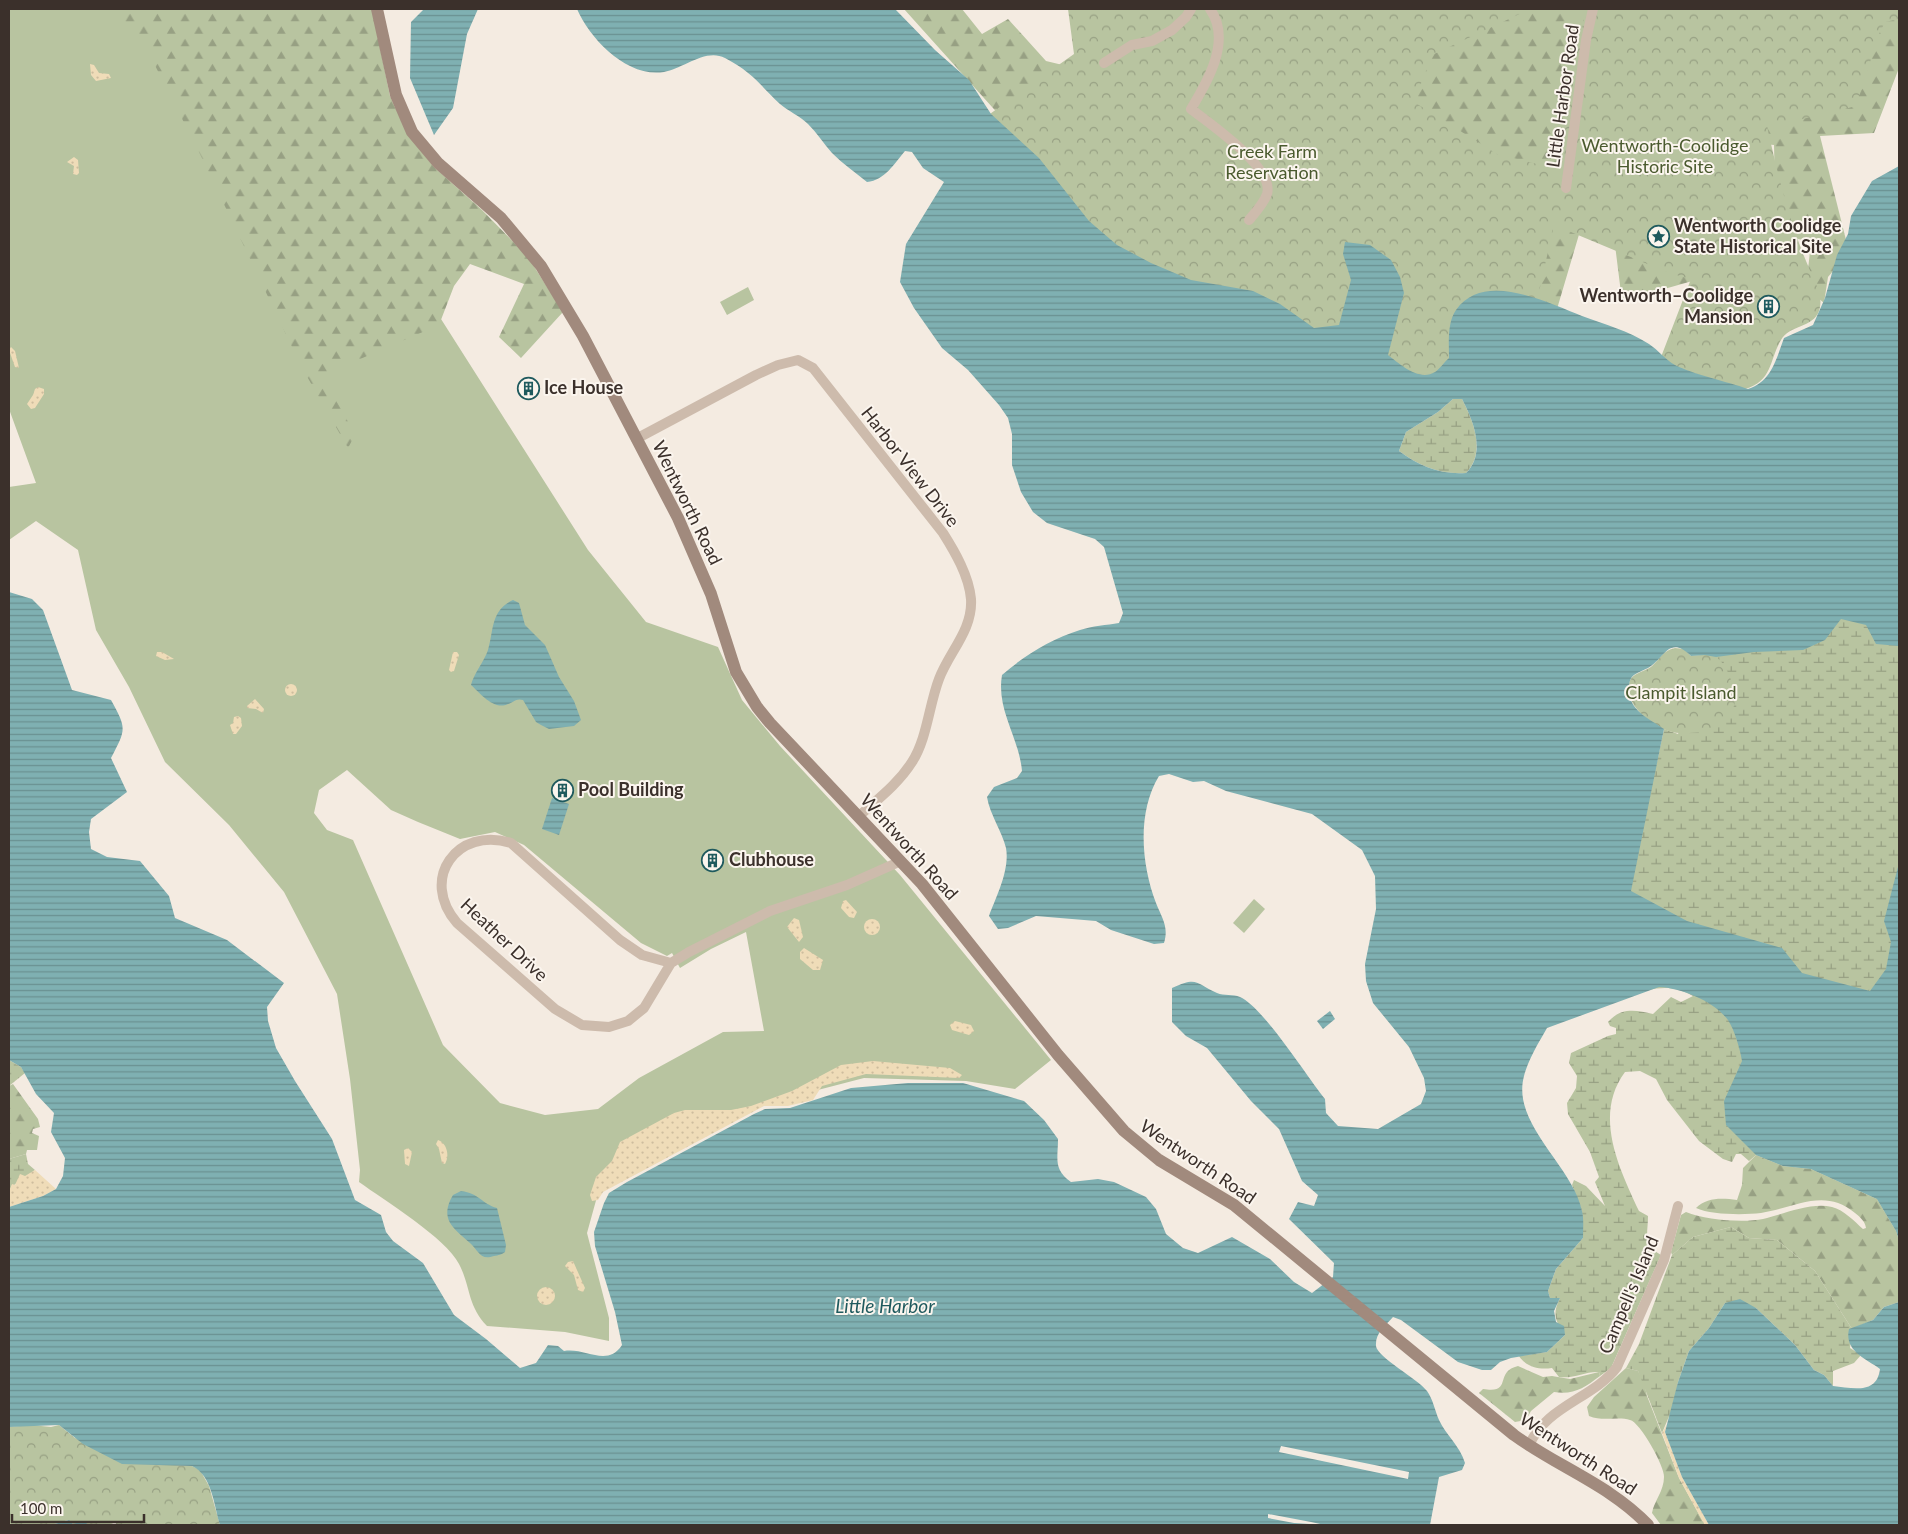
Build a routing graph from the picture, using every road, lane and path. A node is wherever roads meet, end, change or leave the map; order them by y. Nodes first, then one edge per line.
1 (377, 9) edge
2 (1191, 9) edge
3 (1210, 9) edge
4 (1593, 9) edge
5 (1104, 63) dead end
6 (1566, 188) dead end
7 (1249, 220) dead end
8 (636, 439) junction
9 (859, 816) junction
10 (901, 861) junction
11 (671, 963) junction
12 (1678, 1206) dead end
13 (1530, 1446) junction
14 (1648, 1525) edge

1 - 8 main road, Wentworth Road
2 - 5 street
3 - 7 street
4 - 6 street, Little Harbor Road
8 - 9 main road, Wentworth Road
8 - 9 street, Harbor View Drive
9 - 10 main road, Wentworth Road
10 - 11 street
10 - 13 main road, Wentworth Road
11 - 11 street, Heather Drive
12 - 13 street, Campell's Island
13 - 14 main road, Wentworth Road

